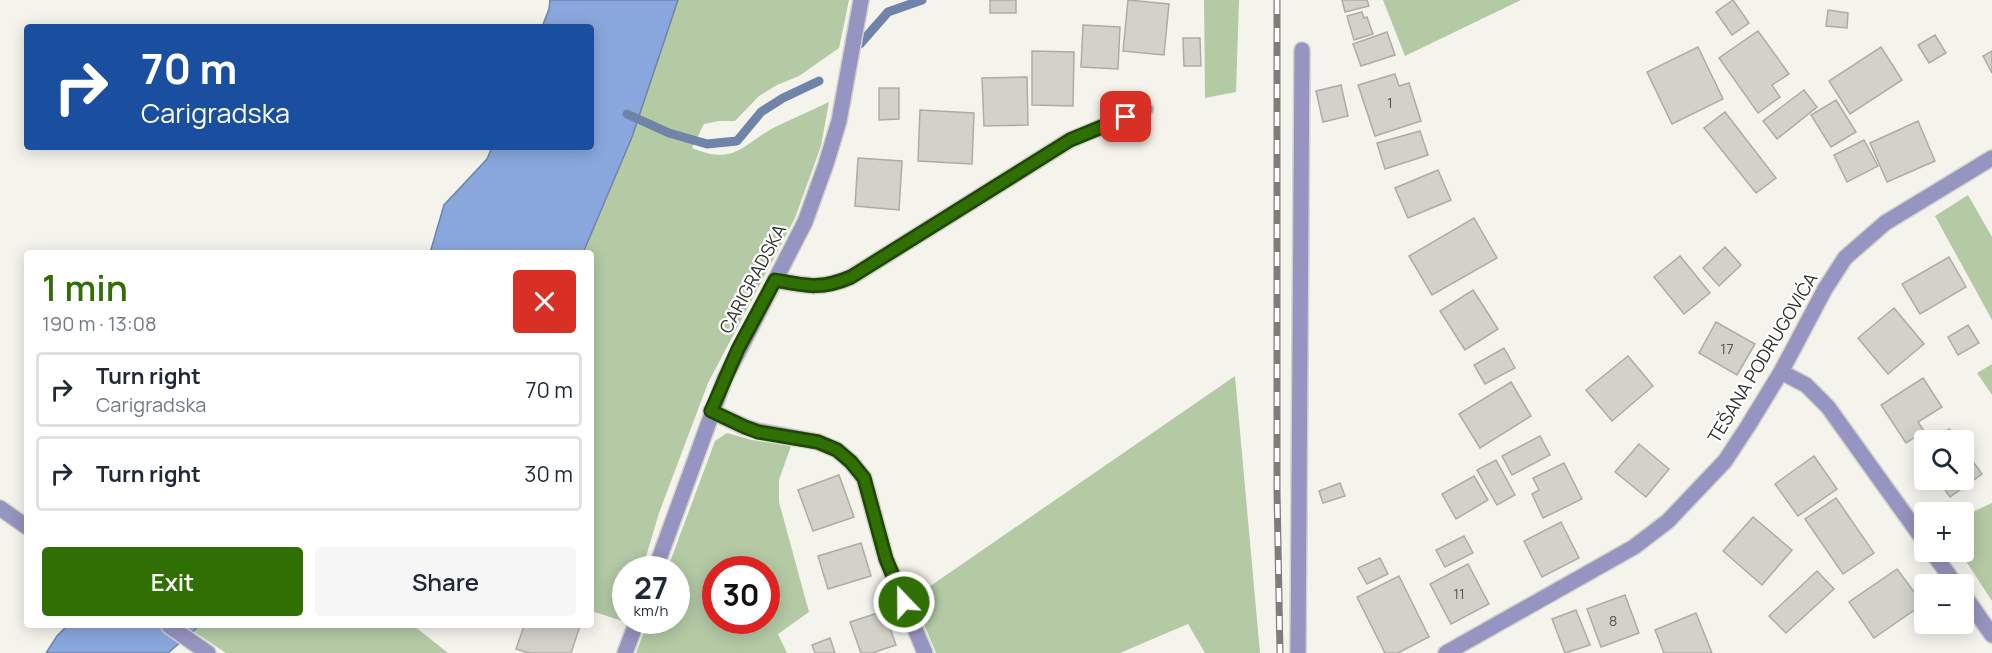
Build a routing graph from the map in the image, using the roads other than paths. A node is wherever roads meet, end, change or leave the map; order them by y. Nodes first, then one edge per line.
1 (861, 0) edge
2 (1302, 50) dead end
3 (1145, 109) dead end
4 (1992, 158) edge
5 (775, 280) junction
6 (1781, 372) junction
7 (711, 411) junction
8 (0, 508) edge
9 (24, 525) edge
10 (1914, 527) edge
11 (660, 556) edge
12 (1974, 609) edge
13 (172, 628) edge
14 (633, 634) edge
15 (1992, 635) edge
16 (208, 653) edge
17 (626, 653) edge
18 (925, 653) edge
19 (1298, 653) edge
20 (1446, 653) edge

1 - 5 street, CARIGRADSKA
2 - 19 street
3 - 5 street
4 - 6 street, TEŠANA PODRUGOVIĆA
5 - 7 street, CARIGRADSKA
6 - 10 street
6 - 20 street, TEŠANA PODRUGOVIĆA
7 - 11 street, CARIGRADSKA
7 - 18 street
8 - 9 street
12 - 15 street
13 - 16 street
14 - 17 street

